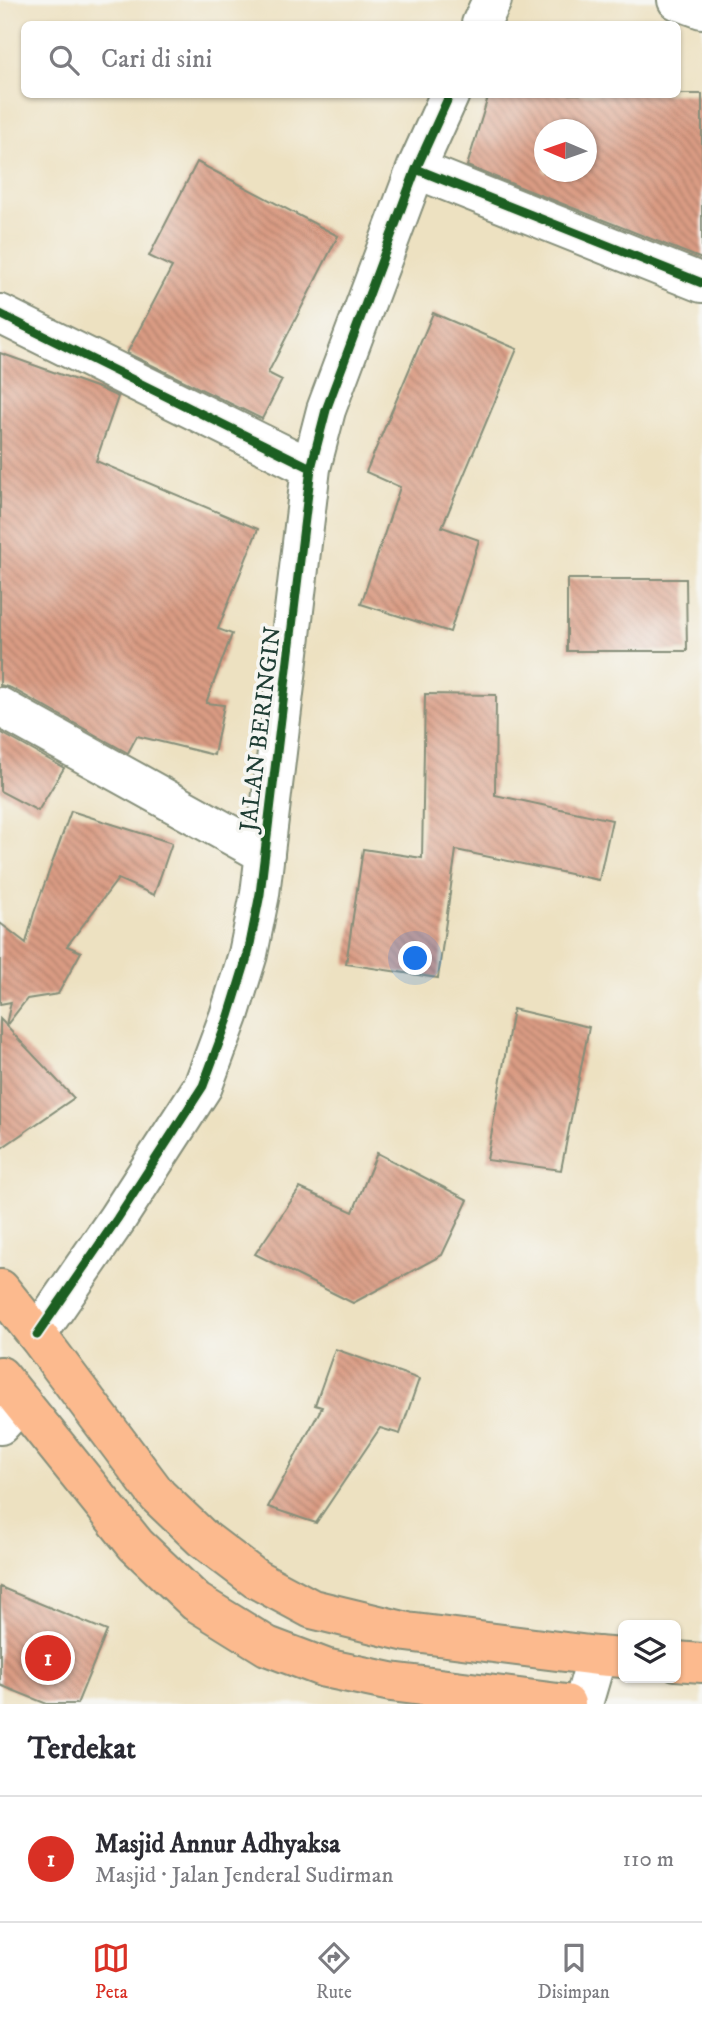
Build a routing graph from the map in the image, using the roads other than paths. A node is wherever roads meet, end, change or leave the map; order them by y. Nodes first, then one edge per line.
1 (492, 0) edge
2 (677, 0) edge
3 (702, 9) edge
4 (482, 21) edge
5 (448, 98) edge
6 (416, 169) junction
7 (702, 283) edge
8 (0, 314) edge
9 (312, 468) junction
10 (0, 707) edge
11 (265, 853) junction
12 (0, 1289) edge
13 (37, 1335) junction
14 (6, 1397) edge
15 (610, 1657) edge
16 (681, 1661) edge
17 (702, 1663) edge
18 (565, 1704) edge
19 (583, 1704) edge

1 - 4 street
2 - 3 street
5 - 6 street, JALAN BERINGIN
6 - 7 street
6 - 9 street, JALAN BERINGIN
8 - 9 street
9 - 11 street, JALAN BERINGIN
10 - 11 street
11 - 13 street, JALAN BERINGIN
12 - 13 main road
13 - 14 main road
13 - 15 main road
14 - 18 main road
15 - 19 street
16 - 17 main road

